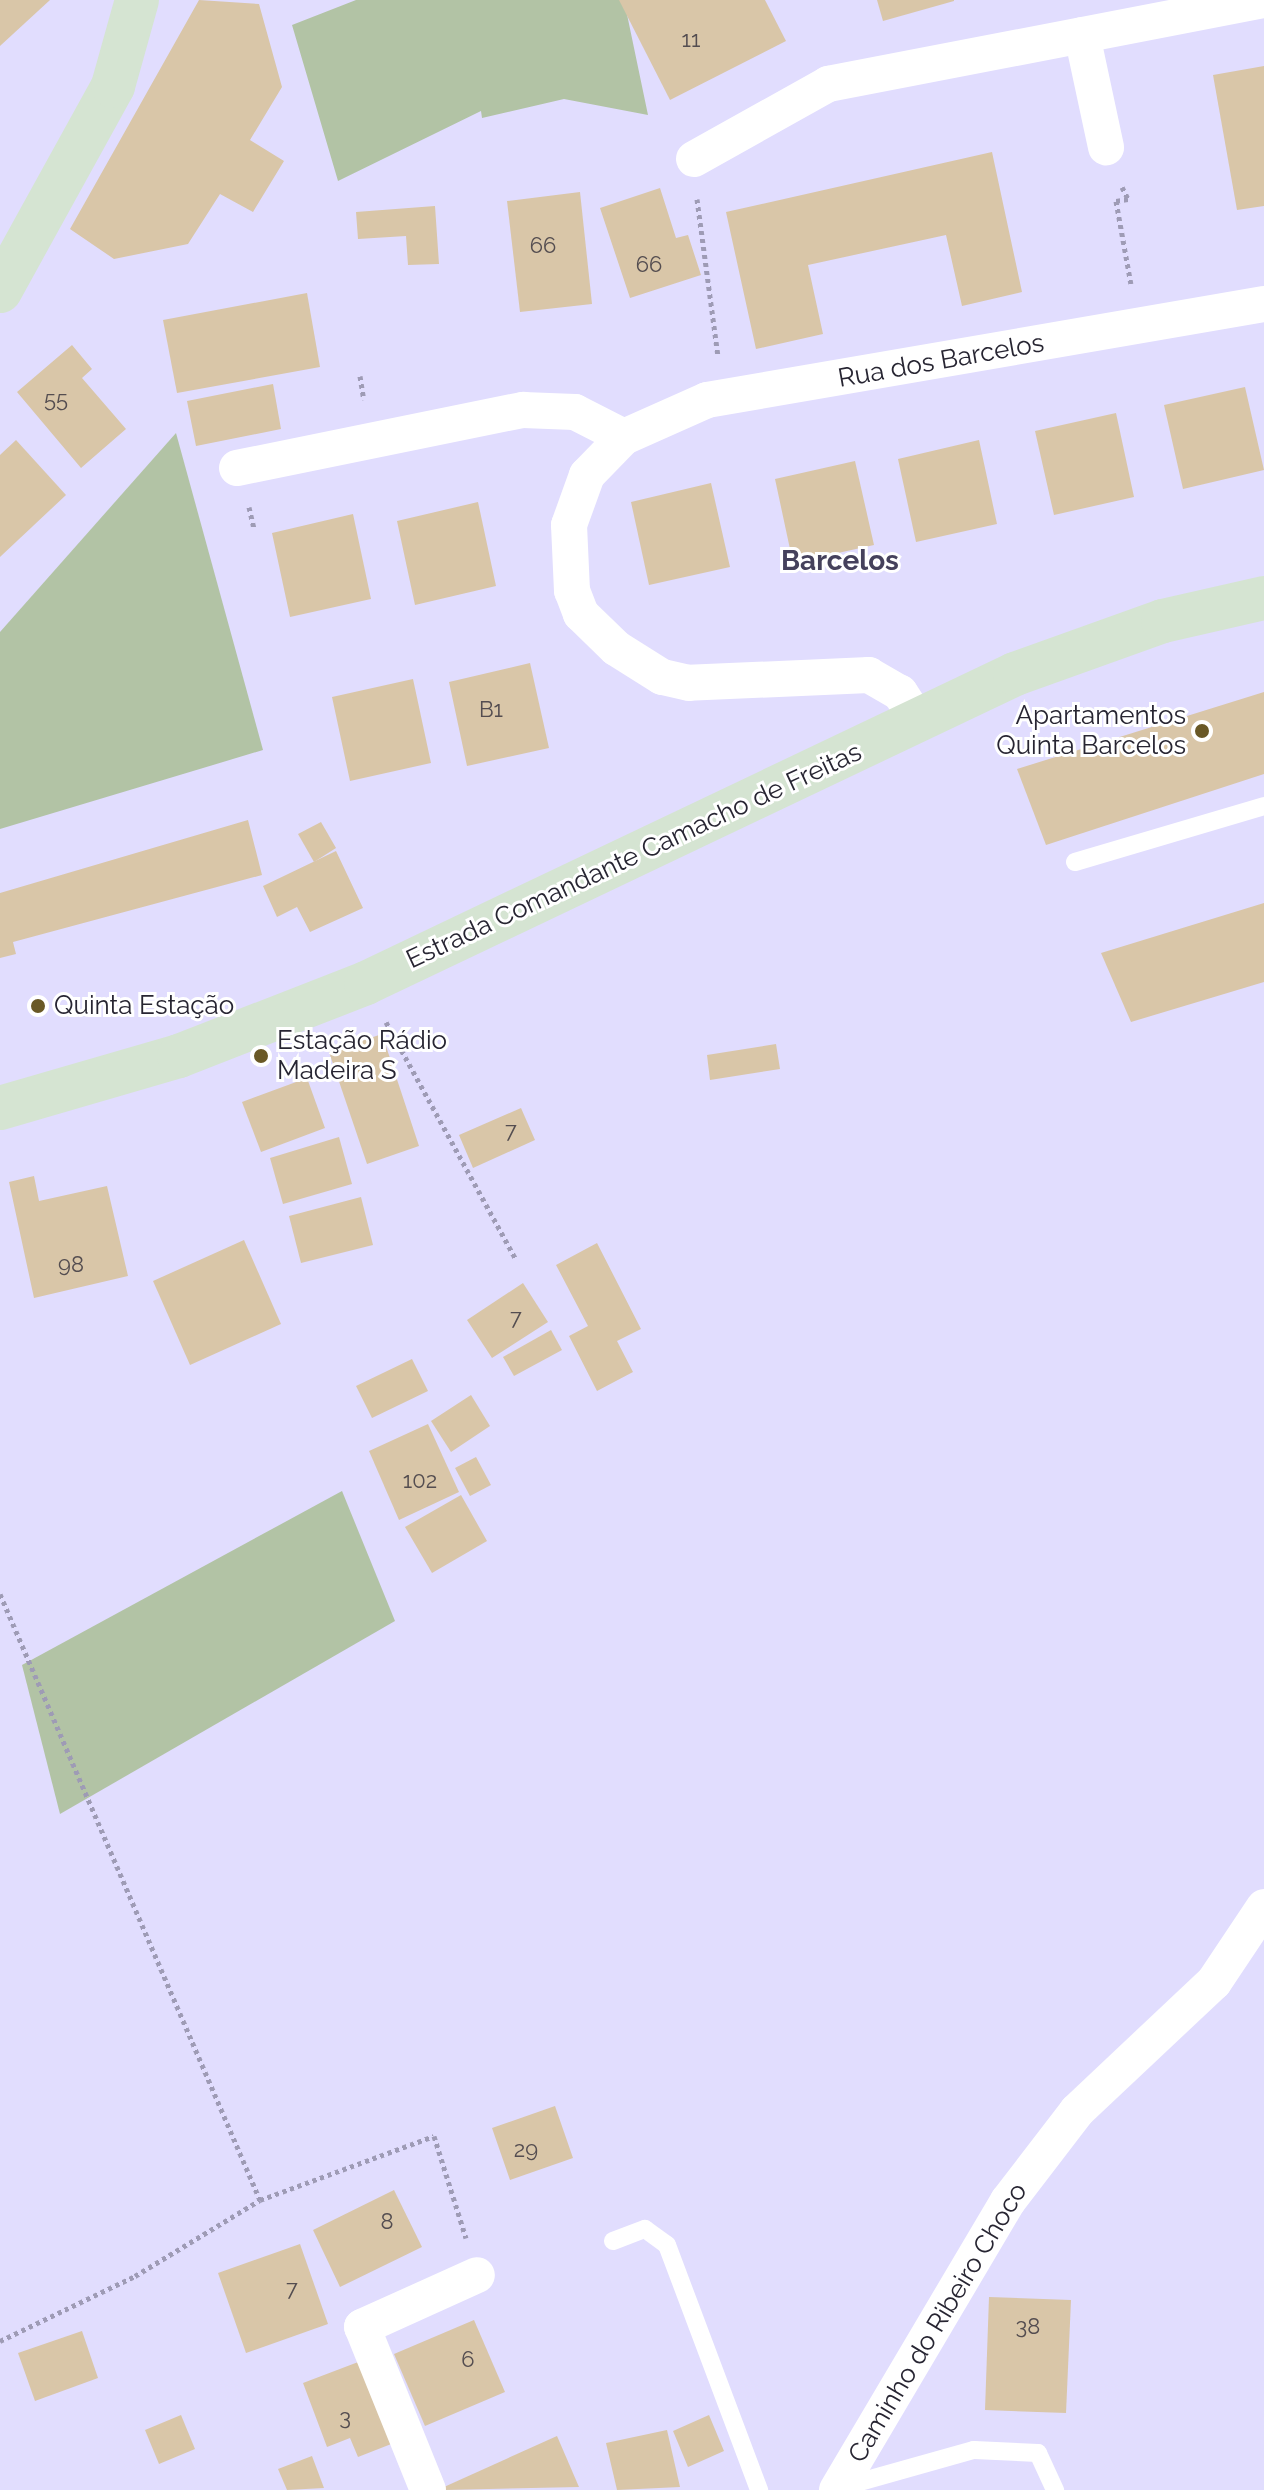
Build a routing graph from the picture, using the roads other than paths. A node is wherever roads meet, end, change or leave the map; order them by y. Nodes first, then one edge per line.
1 (137, 0) edge
2 (1264, 0) edge
3 (1082, 35) junction
4 (1106, 147) dead end
5 (695, 171) road end
6 (0, 291) edge
7 (1264, 304) edge
8 (624, 437) junction
9 (237, 468) dead end
10 (1264, 598) edge
11 (919, 722) junction
12 (1264, 806) edge
13 (1075, 862) dead end
14 (0, 1108) edge
15 (1264, 1907) edge
16 (613, 2241) dead end
17 (477, 2275) road end
18 (838, 2489) edge
19 (428, 2490) edge
20 (759, 2490) edge
21 (1055, 2490) edge

1 - 6 main road
2 - 3 street
3 - 4 street
3 - 5 street
7 - 8 street, Rua dos Barcelos
8 - 9 street
8 - 11 street, Rua dos Barcelos
10 - 11 main road, Estrada Comandante Camacho de Freitas
11 - 14 main road, Estrada Comandante Camacho de Freitas
12 - 13 lane
15 - 18 street, Caminho do Ribeiro Choco
16 - 20 lane
17 - 19 street
18 - 21 lane

